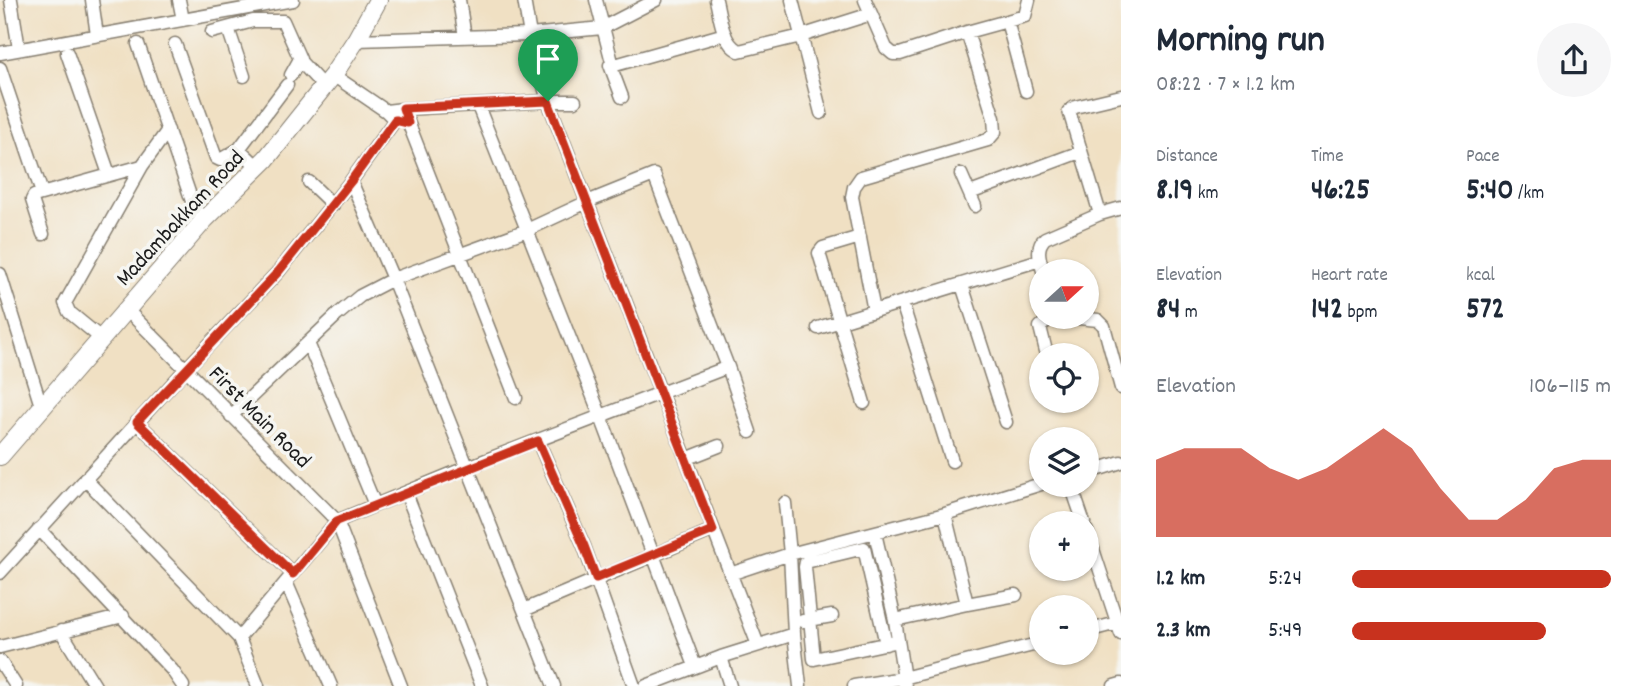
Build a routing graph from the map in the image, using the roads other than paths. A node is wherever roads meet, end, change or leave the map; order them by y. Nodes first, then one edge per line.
1 (11, 0) edge
2 (92, 0) edge
3 (180, 0) edge
4 (293, 0) edge
5 (378, 0) edge
6 (459, 0) edge
7 (524, 0) edge
8 (596, 0) edge
9 (656, 0) edge
10 (716, 0) edge
11 (793, 0) edge
12 (865, 0) edge
13 (1029, 0) edge
14 (266, 2) edge
15 (872, 15) junction
16 (183, 20) junction
17 (1007, 21) junction
18 (228, 28) junction
19 (602, 28) junction
20 (212, 32) dead end
21 (967, 32) junction
22 (725, 34) junction
23 (97, 35) junction
24 (530, 35) junction
25 (801, 36) junction
26 (465, 37) junction
27 (356, 40) junction
28 (138, 44) dead end
29 (175, 44) dead end
30 (19, 49) junction
31 (0, 52) edge
32 (67, 53) dead end
33 (300, 61) junction
34 (607, 65) junction
35 (0, 68) edge
36 (244, 76) dead end
37 (328, 80) junction
38 (1026, 91) dead end
39 (1121, 96) edge
40 (622, 97) dead end
41 (548, 101) junction
42 (575, 101) dead end
43 (478, 106) junction
44 (821, 113) dead end
45 (396, 118) junction
46 (168, 130) junction
47 (239, 149) junction
48 (1080, 152) junction
49 (142, 166) junction
50 (258, 167) junction
51 (108, 174) junction
52 (961, 174) dead end
53 (351, 181) junction
54 (309, 182) dead end
55 (42, 193) junction
56 (587, 202) junction
57 (333, 205) junction
58 (1121, 208) edge
59 (1100, 214) junction
60 (205, 219) junction
61 (527, 230) junction
62 (43, 234) dead end
63 (860, 237) junction
64 (461, 254) junction
65 (1040, 259) edge
66 (1029, 268) edge
67 (0, 274) edge
68 (393, 279) junction
69 (962, 285) junction
70 (902, 303) junction
71 (127, 310) junction
72 (874, 311) junction
73 (1099, 321) edge
74 (840, 322) junction
75 (818, 328) dead end
76 (102, 339) junction
77 (308, 343) junction
78 (1117, 359) edge
79 (728, 367) junction
80 (185, 370) junction
81 (1121, 388) edge
82 (661, 394) junction
83 (516, 398) dead end
84 (864, 403) dead end
85 (42, 409) junction
86 (231, 416) junction
87 (601, 417) junction
88 (137, 422) junction
89 (1006, 422) dead end
90 (750, 432) dead end
91 (538, 441) junction
92 (719, 446) dead end
93 (1, 454) edge
94 (686, 458) junction
95 (952, 461) dead end
96 (1121, 463) edge
97 (468, 467) junction
98 (1099, 469) edge
99 (85, 480) junction
100 (1029, 488) edge
101 (406, 493) junction
102 (785, 503) dead end
103 (375, 505) junction
104 (945, 514) junction
105 (337, 521) junction
106 (39, 529) junction
107 (713, 530) junction
108 (876, 533) junction
109 (790, 554) junction
110 (653, 555) junction
111 (1099, 566) edge
112 (0, 573) edge
113 (730, 573) junction
114 (289, 578) junction
115 (596, 578) junction
116 (1016, 595) dead end
117 (967, 604) junction
118 (524, 610) junction
119 (122, 616) junction
120 (832, 616) dead end
121 (810, 619) junction
122 (895, 620) junction
123 (1120, 626) edge
124 (1099, 629) edge
125 (61, 631) junction
126 (794, 634) junction
127 (239, 638) junction
128 (892, 642) junction
129 (758, 645) junction
130 (1029, 646) edge
131 (0, 647) edge
132 (721, 657) junction
133 (0, 661) edge
134 (695, 666) junction
135 (904, 682) edge
136 (1121, 684) edge
137 (16, 686) edge
138 (95, 686) edge
139 (183, 686) edge
140 (258, 686) edge
141 (331, 686) edge
142 (401, 686) edge
143 (482, 686) edge
144 (554, 686) edge
145 (634, 686) edge
146 (646, 686) edge
147 (730, 686) edge
148 (800, 686) edge
149 (855, 686) edge
150 (1114, 686) edge

1 - 30 street
2 - 23 street
3 - 16 street
4 - 14 street
5 - 27 street, Madambakkam Road
6 - 26 street
7 - 24 street
8 - 19 street
9 - 19 street
10 - 22 street
11 - 25 street
12 - 15 street
13 - 17 street
14 - 16 street
15 - 21 street
15 - 25 street
16 - 23 street
17 - 21 street
17 - 38 street
18 - 20 street
18 - 33 street
18 - 36 street
19 - 24 street
19 - 34 street
21 - 63 street
22 - 25 street
22 - 34 street
23 - 30 street
24 - 26 street
24 - 41 street
25 - 44 street
26 - 27 street
27 - 37 street, Madambakkam Road
28 - 46 street
29 - 47 street
30 - 31 street
32 - 51 street
33 - 37 street
33 - 47 street
34 - 40 street
35 - 55 street
37 - 45 street
37 - 50 street, Madambakkam Road
39 - 48 street
41 - 42 street
41 - 43 street
41 - 56 street
43 - 45 street
43 - 61 street
45 - 53 street
45 - 64 street
46 - 49 street
46 - 60 street
47 - 50 street
48 - 52 street
48 - 59 street
49 - 51 street
49 - 76 street
50 - 60 street, Madambakkam Road
51 - 55 street
53 - 57 street
53 - 68 street
54 - 57 street
55 - 62 street
56 - 61 street
56 - 79 street
56 - 82 street
57 - 80 street
58 - 59 street
59 - 65 street
60 - 71 street, Madambakkam Road
61 - 64 street
61 - 87 street
63 - 72 street
63 - 74 street
64 - 68 street
64 - 83 street
66 - 69 street
67 - 85 street
68 - 77 street
68 - 97 street
69 - 70 street
69 - 89 street
70 - 72 street
70 - 95 street
71 - 76 street, Madambakkam Road
71 - 80 street, First Main Road
72 - 74 street
73 - 78 street
74 - 75 street
74 - 84 street
76 - 85 street, Madambakkam Road
77 - 86 street
77 - 103 street
78 - 81 street
79 - 82 street
79 - 90 street
80 - 86 street, First Main Road
80 - 88 street
82 - 87 street
82 - 94 street
85 - 93 street, Madambakkam Road
86 - 105 street, First Main Road
87 - 91 street
87 - 110 street
88 - 99 street
88 - 114 street
91 - 97 street
91 - 115 street
92 - 94 street
94 - 107 street
96 - 98 street
97 - 101 street
97 - 118 street
99 - 106 street
99 - 127 street
100 - 104 street
101 - 103 street
101 - 143 street
102 - 109 street
103 - 105 street
104 - 108 street
104 - 117 street
105 - 114 street
105 - 142 street
106 - 112 street
106 - 119 street
107 - 110 street
107 - 113 street
108 - 109 street
108 - 122 street
109 - 113 street
109 - 126 street
110 - 115 street
110 - 134 street
111 - 123 street
113 - 129 street
114 - 127 street
114 - 141 street
115 - 118 street
115 - 145 street
116 - 117 street
117 - 122 street
118 - 144 street
119 - 125 street
119 - 139 street
120 - 121 street
121 - 126 street
121 - 128 street
121 - 128 street
122 - 128 street
123 - 124 street
125 - 131 street
125 - 138 street
126 - 129 street
126 - 148 street
127 - 140 street
128 - 135 street
129 - 132 street
130 - 135 street
132 - 134 street
132 - 147 street
133 - 137 street
134 - 146 street
135 - 149 street
136 - 150 street

